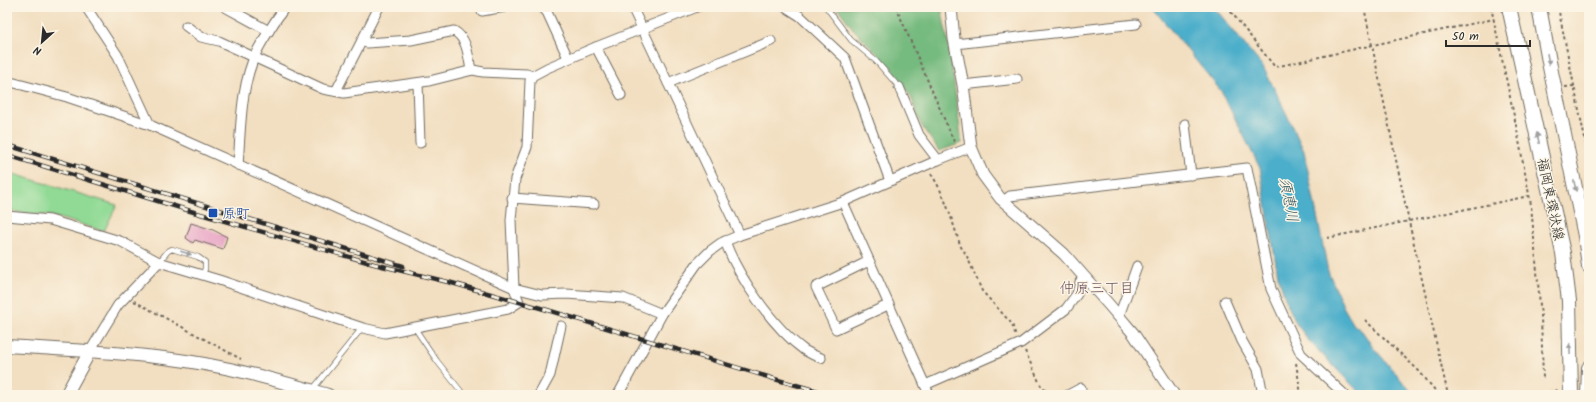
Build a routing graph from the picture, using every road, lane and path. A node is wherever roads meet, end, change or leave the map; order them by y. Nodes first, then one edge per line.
1 (86, 7) edge
2 (225, 7) edge
3 (285, 7) edge
4 (379, 7) edge
5 (505, 7) edge
6 (542, 7) edge
7 (632, 7) edge
8 (697, 7) edge
9 (786, 7) edge
10 (826, 7) edge
11 (896, 7) edge
12 (951, 7) edge
13 (1227, 7) edge
14 (1364, 7) edge
15 (1491, 7) edge
16 (1509, 7) edge
17 (1539, 7) edge
18 (1558, 7) edge
19 (482, 11) dead end
20 (1494, 19) junction
21 (1136, 24) dead end
22 (186, 26) dead end
23 (642, 29) junction
24 (269, 31) junction
25 (362, 41) junction
26 (771, 41) dead end
27 (955, 44) junction
28 (1373, 45) junction
29 (596, 47) junction
30 (255, 57) junction
31 (568, 58) junction
32 (470, 70) junction
33 (532, 76) junction
34 (1016, 79) dead end
35 (7, 81) edge
36 (418, 83) junction
37 (668, 83) junction
38 (963, 84) junction
39 (898, 87) joint
40 (336, 91) junction
41 (621, 95) dead end
42 (1185, 124) dead end
43 (150, 125) junction
44 (420, 143) dead end
45 (972, 147) junction
46 (958, 152) junction
47 (1589, 159) edge
48 (938, 160) junction
49 (238, 165) junction
50 (926, 165) junction
51 (1191, 175) junction
52 (890, 181) junction
53 (1529, 196) junction
54 (512, 198) junction
55 (1004, 201) junction
56 (842, 202) junction
57 (594, 204) dead end
58 (7, 216) edge
59 (1410, 222) junction
60 (740, 234) junction
61 (1327, 238) dead end
62 (725, 242) junction
63 (869, 261) junction
64 (159, 262) junction
65 (1137, 266) dead end
66 (1589, 266) edge
67 (202, 275) junction
68 (1084, 277) junction
69 (514, 288) junction
70 (126, 297) junction
71 (1225, 301) dead end
72 (888, 305) junction
73 (662, 314) junction
74 (1118, 316) junction
75 (1365, 320) dead end
76 (560, 326) dead end
77 (414, 327) junction
78 (363, 328) junction
79 (1021, 343) junction
80 (7, 346) edge
81 (90, 351) junction
82 (1300, 351) junction
83 (820, 358) dead end
84 (246, 362) dead end
85 (1589, 368) edge
86 (1543, 379) dead end
87 (1589, 382) edge
88 (925, 385) junction
89 (1081, 388) dead end
90 (312, 391) junction
91 (1571, 391) edge
92 (929, 394) edge
93 (66, 395) edge
94 (328, 395) edge
95 (464, 395) edge
96 (539, 395) edge
97 (618, 395) edge
98 (1050, 395) edge
99 (1068, 395) edge
100 (1174, 395) edge
101 (1263, 395) edge
102 (1301, 395) edge
103 (1345, 395) edge
104 (1439, 395) edge
105 (1448, 395) edge
106 (1537, 395) edge
107 (1588, 395) edge

1 - 43 street
2 - 24 street
3 - 24 street
4 - 25 street
5 - 19 street
6 - 31 street
7 - 23 street
8 - 23 street
9 - 52 street
10 - 39 lane
11 - 46 path
12 - 27 street
13 - 28 path
14 - 28 path
15 - 20 path
91 -> 16 main road, 福岡東環状線
17 -> 66 main road, 福岡東環状線
18 - 47 path
20 - 28 path
20 - 53 path
21 - 27 street
22 - 30 street
23 - 29 street
23 - 37 street
24 - 30 street
25 - 32 street
25 - 40 street
26 - 37 street
27 - 38 street
28 - 59 path
29 - 31 street
29 - 41 street
30 - 40 street
30 - 49 street
31 - 33 street
32 - 33 street
32 - 36 street
33 - 54 street
34 - 38 street
35 - 43 street
36 - 40 street
36 - 44 street
37 - 60 street
38 - 45 street
39 - 48 street
42 - 51 street
43 - 49 street
45 - 46 street
45 - 55 street
46 - 48 street
48 - 50 street
49 - 69 street
50 - 52 street
50 - 79 path
51 - 55 street
51 - 82 street
52 - 56 street
53 - 59 path
53 - 86 path
54 - 57 street
54 - 69 street
55 - 68 street
56 - 60 street
56 - 63 street
58 - 64 street
59 - 61 path
59 - 105 path
60 - 62 street
62 - 73 street
62 - 83 street
63 - 72 street
63 - 72 street
64 - 67 street
64 -> 67 lane
64 - 70 street
65 - 74 street
67 - 78 street
68 - 74 street
68 - 79 street
69 - 73 street
69 - 77 street
70 - 81 street
70 - 84 path
71 - 101 street
72 - 88 street
73 - 97 street
74 - 100 street
75 - 104 path
76 - 96 street
77 - 78 street
77 - 95 lane
78 - 90 lane
79 - 88 street
79 - 98 path
80 - 81 main road
81 - 90 main road
81 - 93 main road
82 - 102 path
82 - 103 street
85 - 87 main road
87 - 91 street
87 - 107 main road
88 - 92 street
89 - 99 street
90 - 94 main road
91 - 106 path

